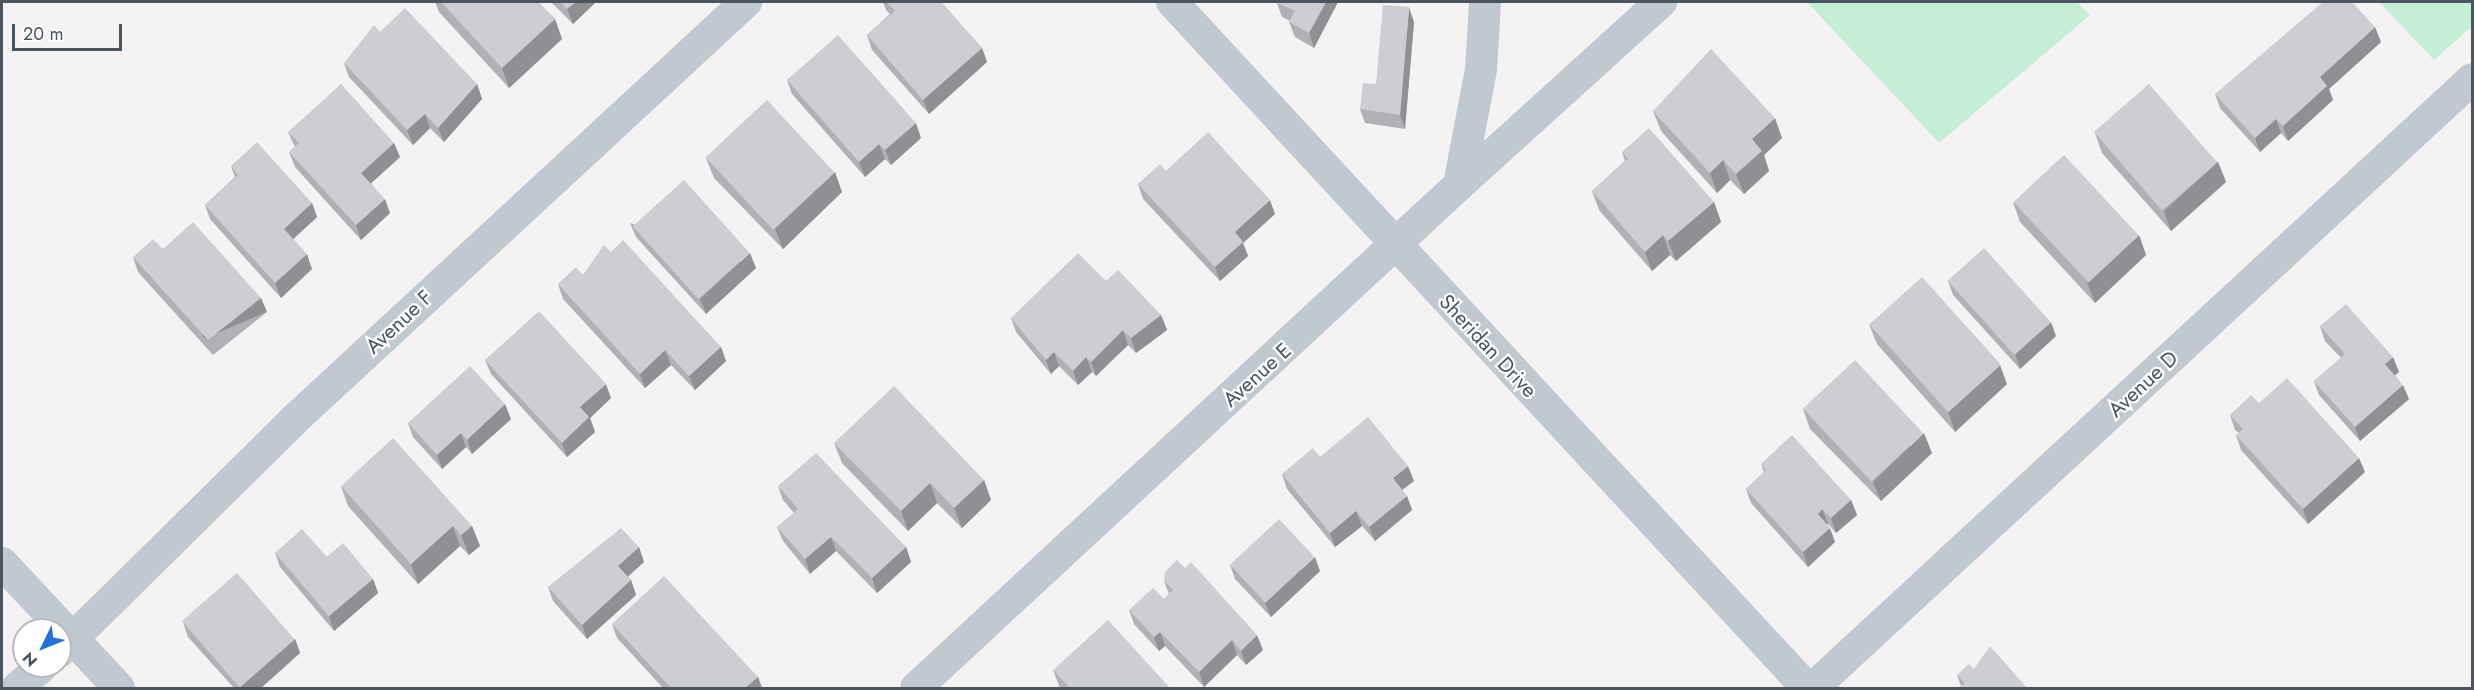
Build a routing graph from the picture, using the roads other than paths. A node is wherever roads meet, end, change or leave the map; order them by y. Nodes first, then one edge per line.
1 (746, 2) edge
2 (1172, 2) edge
3 (1485, 2) edge
4 (1661, 2) edge
5 (2472, 78) edge
6 (1459, 185) junction
7 (1397, 248) junction
8 (2, 563) edge
9 (45, 618) edge
10 (72, 639) edge
11 (72, 650) edge
12 (28, 678) edge
13 (17, 688) edge
14 (119, 688) edge
15 (916, 688) edge
16 (1807, 688) edge
17 (1813, 688) edge

1 - 10 street, Avenue F
2 - 7 street, Sheridan Drive
3 - 6 street
4 - 6 street, Avenue E
5 - 17 street, Avenue D
6 - 7 street, Avenue E
7 - 15 street, Avenue E
7 - 16 street, Sheridan Drive
8 - 9 street
11 - 14 street
12 - 13 street

